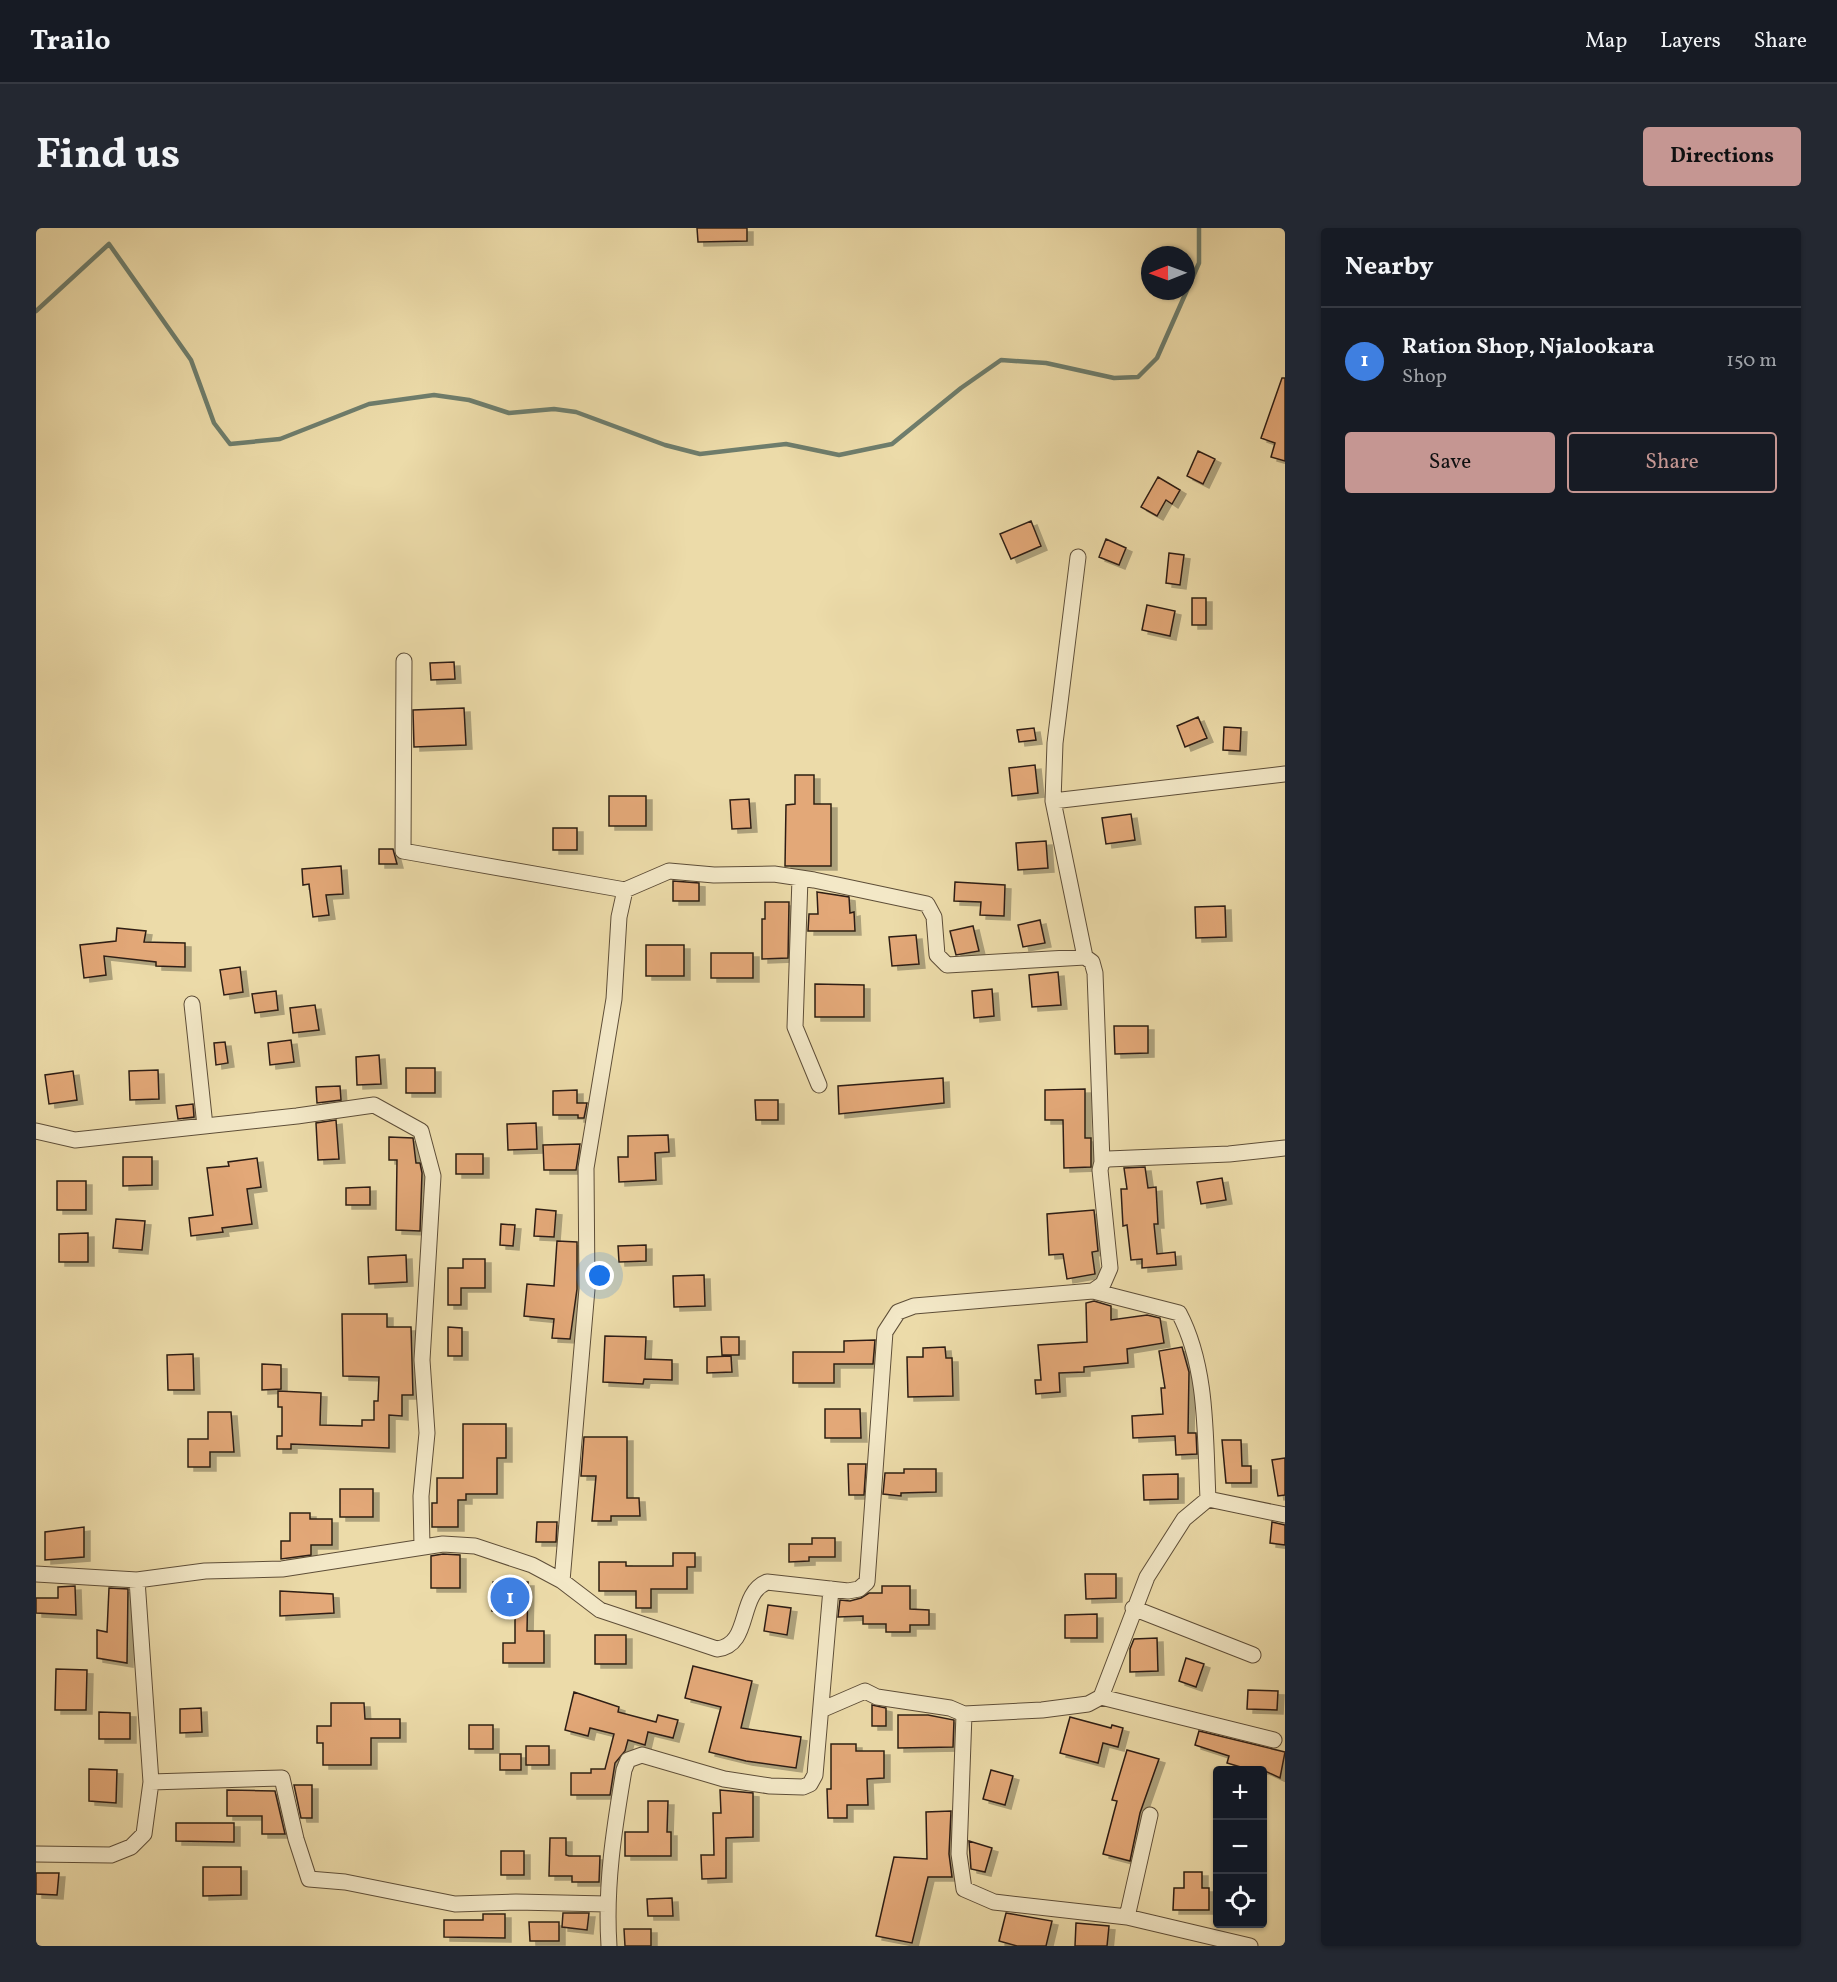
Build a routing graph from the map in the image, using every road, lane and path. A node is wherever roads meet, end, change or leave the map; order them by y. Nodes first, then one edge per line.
1 (1078, 557) dead end
2 (404, 661) dead end
3 (1285, 774) edge
4 (1053, 801) junction
5 (800, 878) junction
6 (625, 890) junction
7 (1085, 957) junction
8 (192, 1004) dead end
9 (819, 1084) dead end
10 (205, 1126) junction
11 (36, 1131) edge
12 (1285, 1148) edge
13 (1102, 1162) junction
14 (1093, 1291) junction
15 (1208, 1499) junction
16 (1285, 1515) edge
17 (422, 1547) junction
18 (36, 1574) edge
19 (137, 1580) junction
20 (562, 1581) junction
21 (831, 1589) junction
22 (1133, 1608) junction
23 (1253, 1655) dead end
24 (1101, 1697) junction
25 (821, 1710) junction
26 (964, 1714) junction
27 (1274, 1740) dead end
28 (151, 1782) junction
29 (1150, 1815) dead end
30 (36, 1854) edge
31 (607, 1904) junction
32 (1127, 1917) junction
33 (609, 1946) edge
34 (1250, 1946) edge

1 - 4 street
2 - 6 street
3 - 4 street
4 - 7 street
5 - 6 street
5 - 7 street
5 - 9 street
6 - 20 street
7 - 13 street
8 - 10 street
10 - 11 street
10 - 17 street
12 - 13 street
13 - 14 street
14 - 15 street
14 - 21 street
15 - 16 street
15 - 22 street
17 - 19 street
17 - 20 street
18 - 19 street
19 - 28 street
20 - 21 street
21 - 25 street
22 - 23 street
22 - 24 street
24 - 26 street
24 - 27 street
25 - 26 street
25 - 31 street
26 - 32 street
28 - 30 street
28 - 31 street
29 - 32 street
31 - 33 street
32 - 34 street

